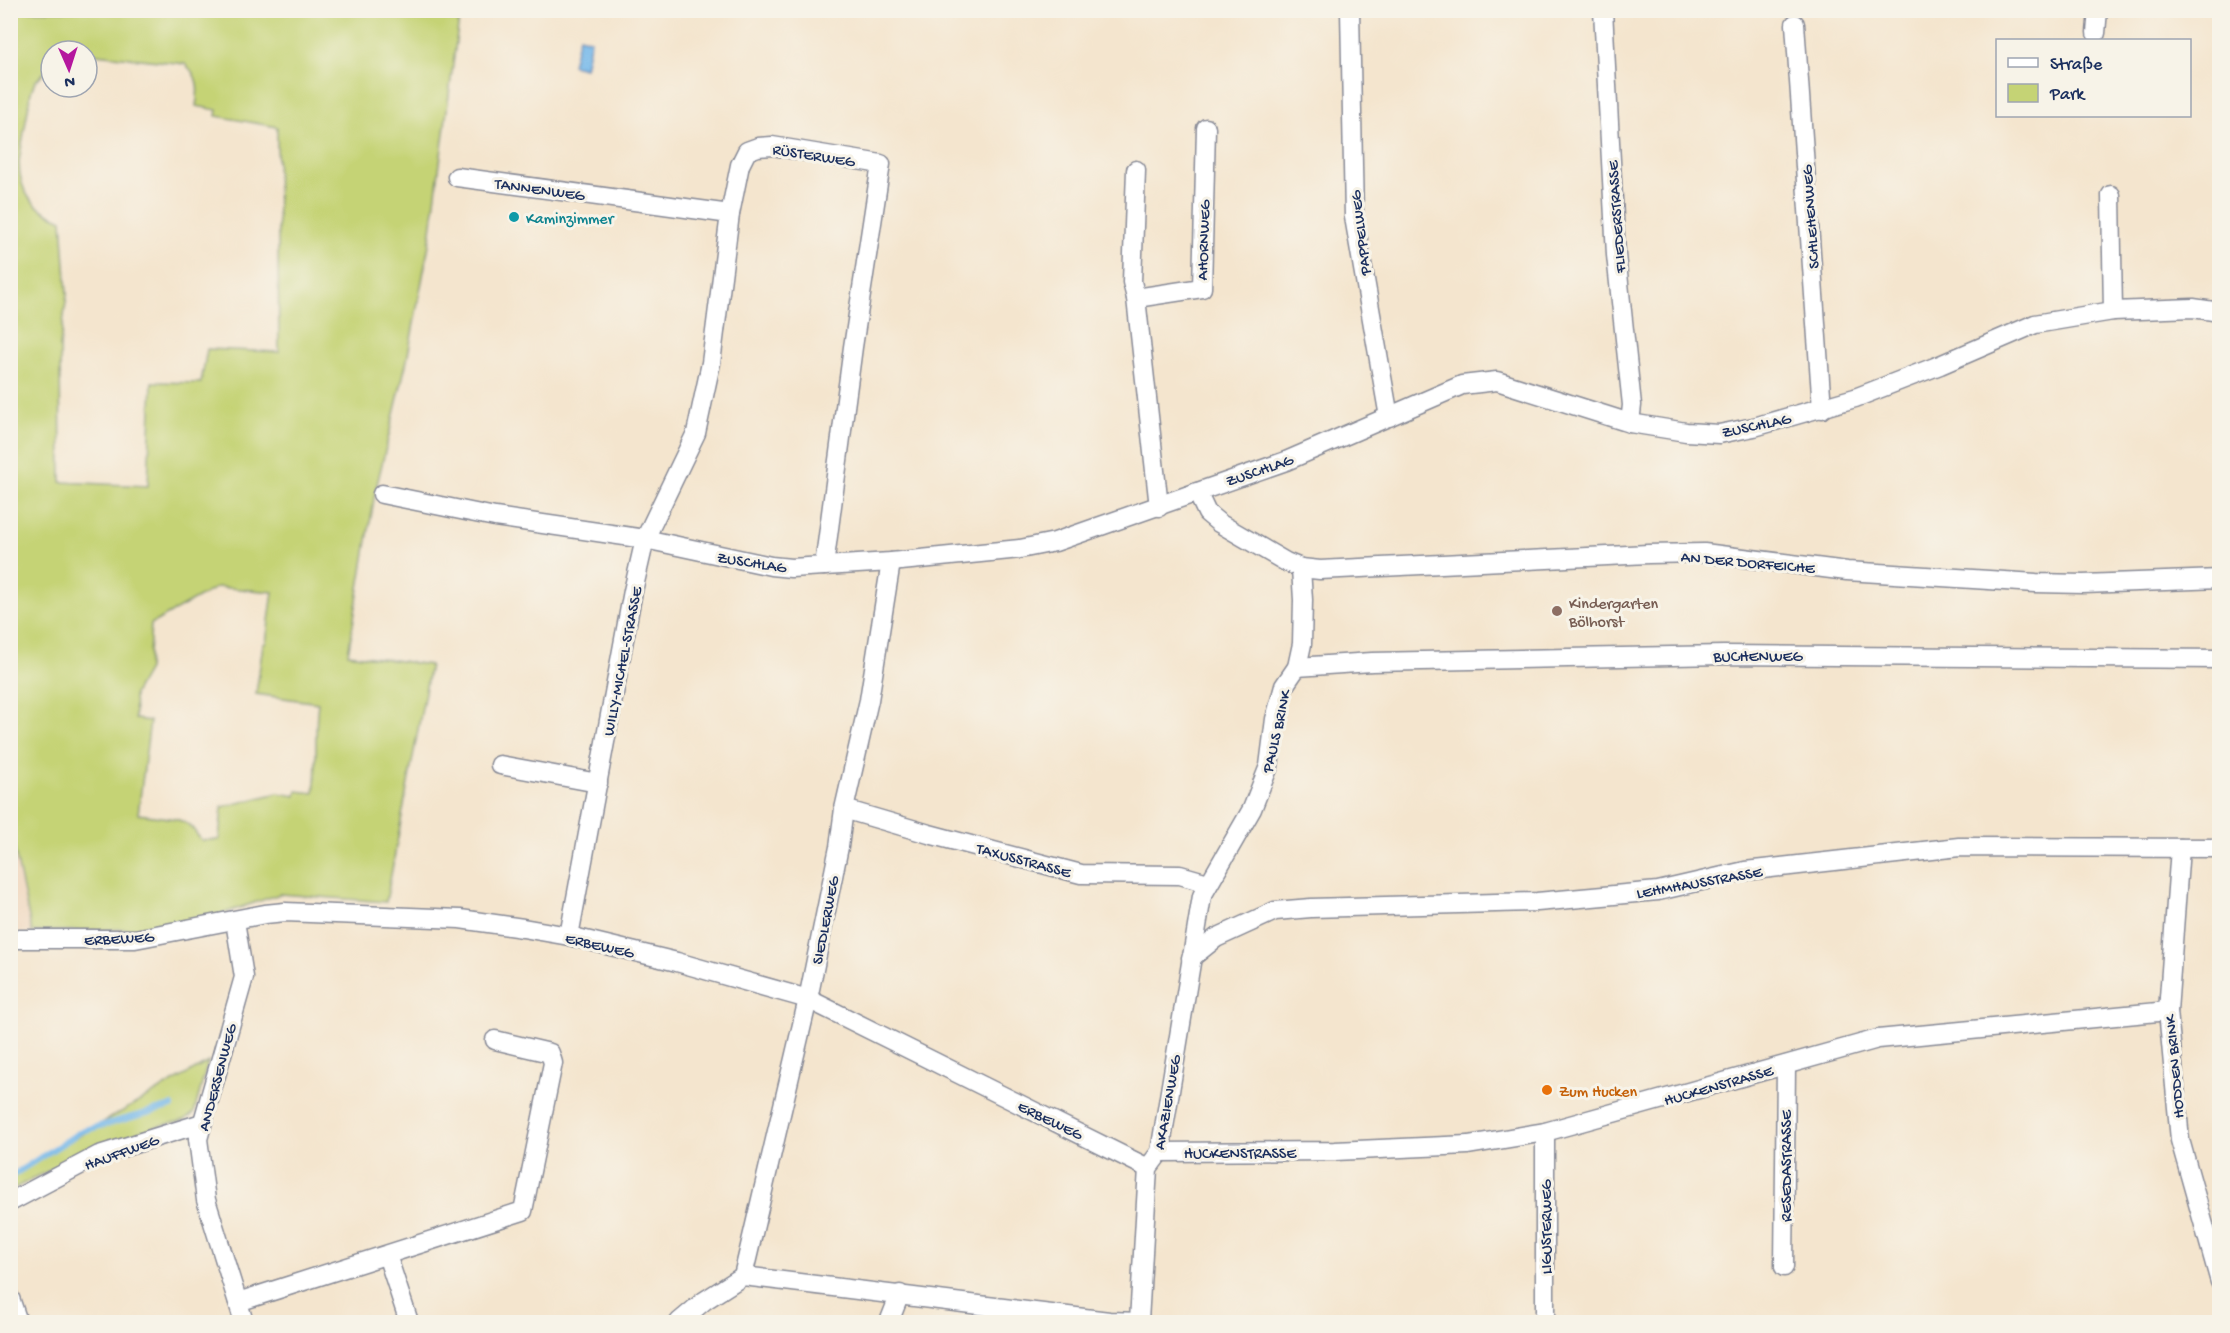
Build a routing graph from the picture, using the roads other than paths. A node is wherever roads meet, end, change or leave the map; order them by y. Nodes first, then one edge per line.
1 (1350, 10) edge
2 (1602, 10) edge
3 (2098, 10) edge
4 (1795, 24) dead end
5 (2096, 33) dead end
6 (1206, 128) dead end
7 (1136, 170) dead end
8 (457, 177) dead end
9 (2111, 195) dead end
10 (730, 214) junction
11 (1136, 298) junction
12 (2113, 311) junction
13 (2220, 312) edge
14 (1822, 409) junction
15 (1389, 417) junction
16 (1630, 423) junction
17 (1197, 492) junction
18 (382, 494) dead end
19 (1159, 507) junction
20 (645, 539) junction
21 (891, 562) junction
22 (824, 566) junction
23 (1301, 568) junction
24 (2220, 579) edge
25 (2220, 659) edge
26 (1297, 667) junction
27 (500, 765) dead end
28 (598, 783) junction
29 (844, 809) junction
30 (2180, 848) junction
31 (2220, 848) edge
32 (1208, 883) junction
33 (235, 921) junction
34 (569, 936) junction
35 (10, 939) edge
36 (1191, 958) junction
37 (808, 999) junction
38 (2168, 1011) junction
39 (495, 1040) dead end
40 (1786, 1065) junction
41 (202, 1123) junction
42 (1545, 1132) junction
43 (1160, 1152) junction
44 (1148, 1168) junction
45 (10, 1202) edge
46 (387, 1255) junction
47 (1784, 1267) dead end
48 (742, 1276) junction
49 (2220, 1282) edge
50 (900, 1294) junction
51 (10, 1298) edge
52 (238, 1302) junction
53 (1139, 1322) edge
54 (18, 1323) edge
55 (244, 1323) edge
56 (409, 1323) edge
57 (679, 1323) edge
58 (890, 1323) edge
59 (1545, 1323) edge

1 - 15 street, PAPPELWEG
2 - 16 street, FLIEDERSTRASSE
3 - 5 street
4 - 14 street, SCHLEHENWEG
6 - 11 street, AHORNWEG
7 - 11 street
8 - 10 street, TANNENWEG
9 - 12 street
10 - 20 street, RÜSTERWEG
10 - 22 street, RÜSTERWEG
11 - 19 street
12 - 13 street, ZUSCHLAG
12 - 14 street, ZUSCHLAG
14 - 16 street, ZUSCHLAG
15 - 16 street, ZUSCHLAG
15 - 17 street, ZUSCHLAG
17 - 19 street, ZUSCHLAG
17 - 23 street, AN DER DORFEICHE
18 - 20 street, ZUSCHLAG
19 - 21 street, ZUSCHLAG
20 - 22 street, ZUSCHLAG
20 - 28 street, WILLY-MICHEL-STRASSE
21 - 22 street, ZUSCHLAG
21 - 29 street, SIEDLERWEG
23 - 24 street, AN DER DORFEICHE
23 - 26 street, PAULS BRINK
25 - 26 street, BUCHENWEG
26 - 32 street, PAULS BRINK
27 - 28 street
28 - 34 street, WILLY-MICHEL-STRASSE
29 - 32 street, TAXUSSTRASSE
29 - 37 street, SIEDLERWEG
30 - 31 street, LEHMHAUSSTRASSE
30 - 36 street, LEHMHAUSSTRASSE
30 - 38 street, HODDEN BRINK
32 - 36 street, AKAZIENWEG
33 - 34 street, ERBEWEG
33 - 35 street, ERBEWEG
33 - 41 street, ANDERSENWEG
34 - 37 street, ERBEWEG
36 - 43 street, AKAZIENWEG
37 - 44 street, ERBEWEG
37 - 48 street, SIEDLERWEG
38 - 40 street, HUCKENSTRASSE
38 - 49 street, HODDEN BRINK
39 - 46 street
40 - 42 street, HUCKENSTRASSE
40 - 47 street, RESEDASTRASSE
41 - 45 street, HAUFFWEG
41 - 52 street, ANDERSENWEG
42 - 43 street, HUCKENSTRASSE
42 - 59 street, LIGUSTERWEG
43 - 44 street, AKAZIENWEG
44 - 53 street, AKAZIENWEG
46 - 52 street
46 - 56 street
48 - 50 street
48 - 57 street
50 - 53 street
50 - 58 street
51 - 54 street
52 - 55 street, ANDERSENWEG

